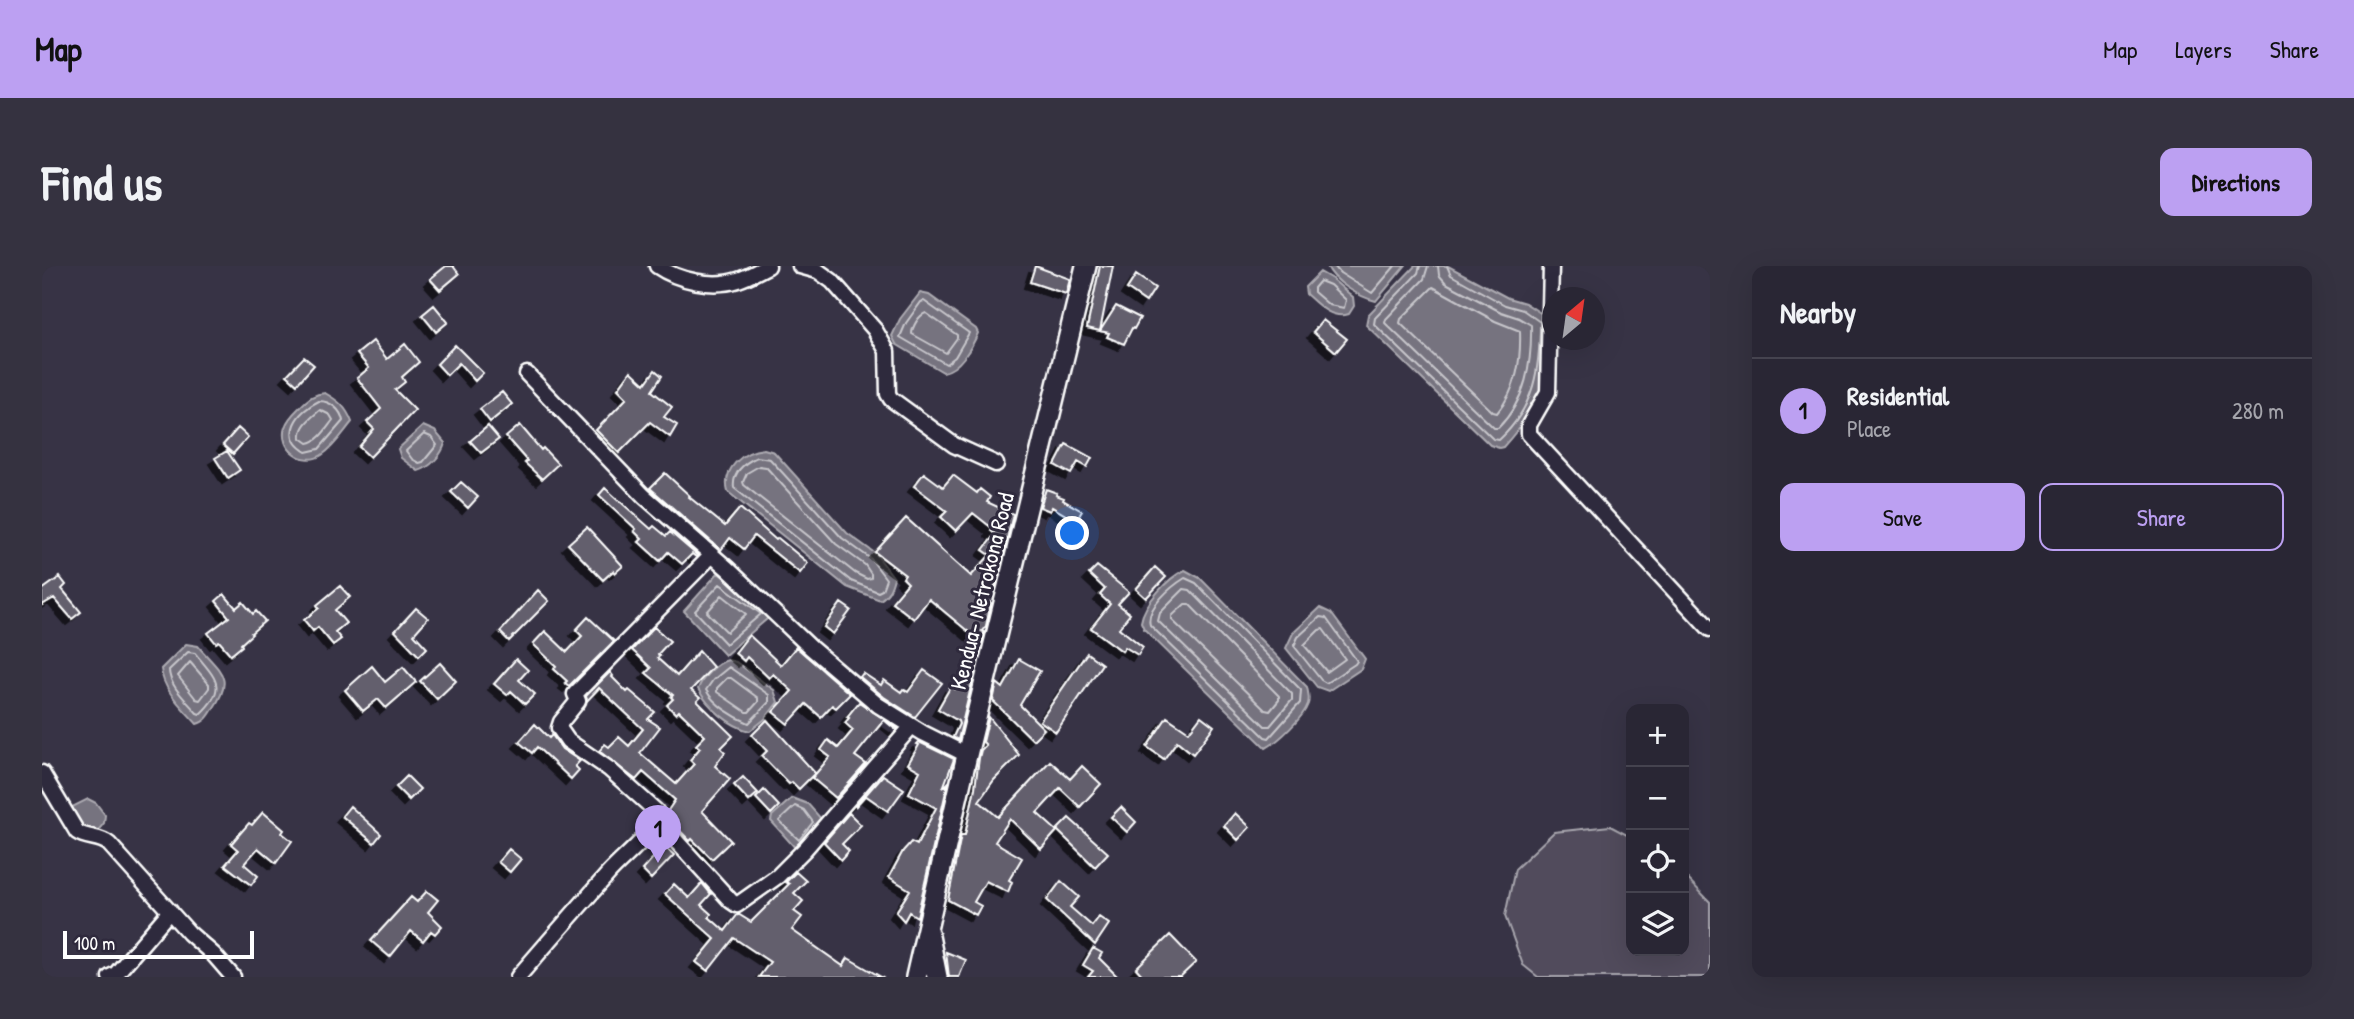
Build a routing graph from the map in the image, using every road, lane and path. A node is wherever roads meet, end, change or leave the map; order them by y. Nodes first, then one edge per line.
1 (657, 266) edge
2 (768, 266) edge
3 (800, 266) edge
4 (1086, 266) edge
5 (1551, 266) edge
6 (527, 374) dead end
7 (996, 464) dead end
8 (712, 555) junction
9 (1710, 629) edge
10 (912, 726) junction
11 (967, 755) junction
12 (42, 773) edge
13 (657, 820) junction
14 (170, 911) junction
15 (927, 928) junction
16 (110, 977) edge
17 (233, 977) edge
18 (518, 977) edge
19 (916, 977) edge
20 (937, 977) edge

1 - 2 street
3 - 7 street
4 - 11 main road, Kendua- Netrokona Road
5 - 9 street
6 - 8 street
8 - 10 street
8 - 13 street
10 - 11 street
10 - 13 street
11 - 15 main road, Kendua- Netrokona Road
12 - 14 street
13 - 18 street
14 - 16 street
14 - 17 street
15 - 19 main road, Kendua- Netrokona Road
15 - 20 main road

